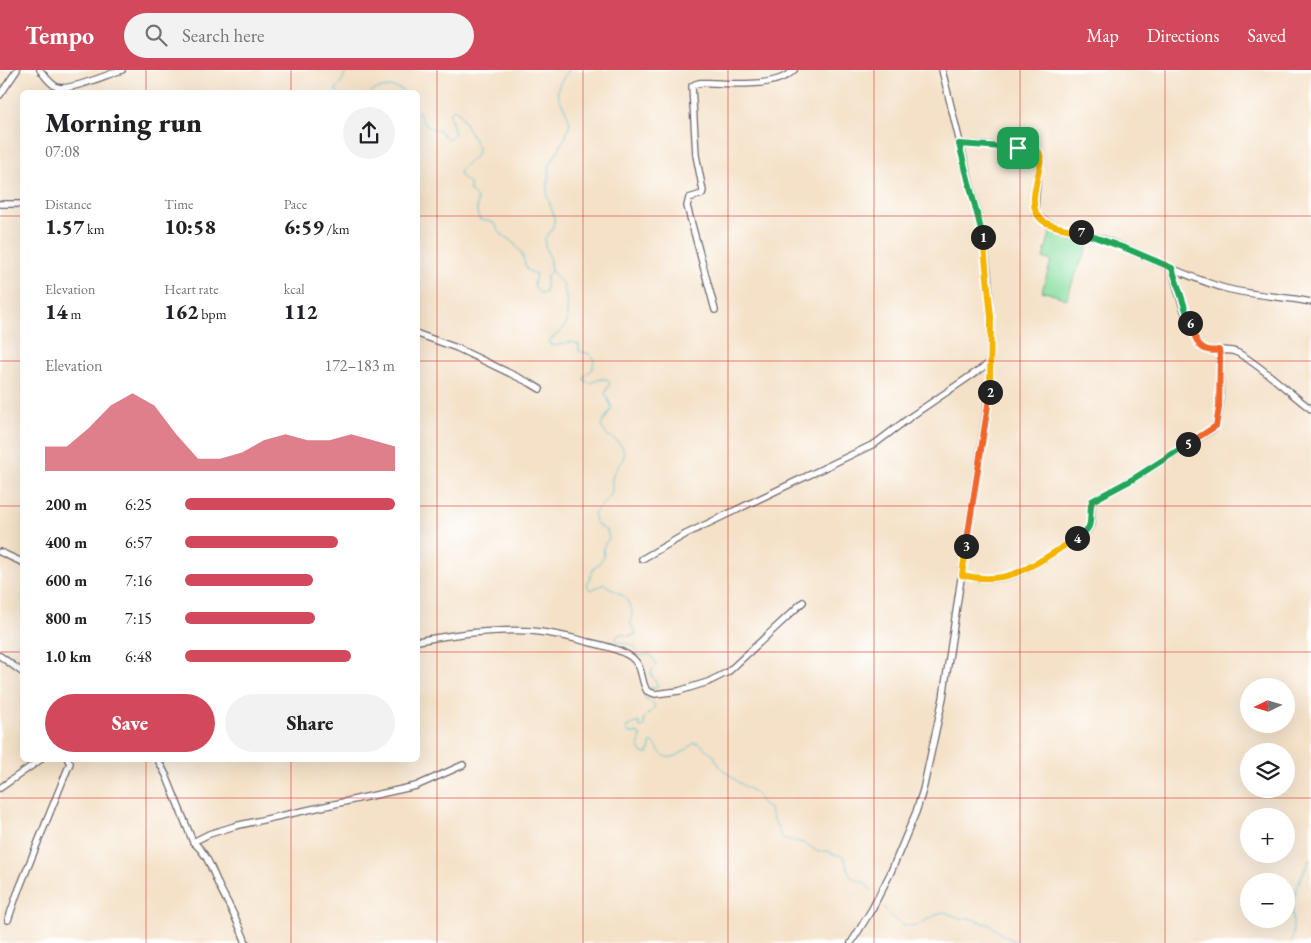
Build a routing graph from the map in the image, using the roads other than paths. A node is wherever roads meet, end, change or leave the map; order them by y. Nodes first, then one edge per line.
1 (17, 70) edge
2 (40, 70) edge
3 (122, 70) edge
4 (794, 70) edge
5 (942, 70) edge
6 (0, 95) edge
7 (959, 144) junction
8 (0, 204) edge
9 (20, 204) edge
10 (1172, 268) junction
11 (1311, 302) edge
12 (715, 310) dead end
13 (420, 335) edge
14 (1219, 350) junction
15 (991, 362) junction
16 (540, 389) dead end
17 (1311, 409) edge
18 (0, 552) edge
19 (642, 559) dead end
20 (20, 561) edge
21 (962, 575) junction
22 (803, 602) dead end
23 (420, 641) edge
24 (0, 656) edge
25 (20, 671) edge
26 (37, 762) edge
27 (69, 762) edge
28 (159, 762) edge
29 (463, 764) dead end
30 (0, 788) edge
31 (193, 842) junction
32 (8, 920) dead end
33 (246, 943) edge
34 (852, 943) edge

1 - 6 street
2 - 3 street
4 - 12 street
5 - 7 street
7 - 10 street
7 - 15 street
8 - 9 street
10 - 11 street
10 - 14 street
13 - 16 street
14 - 17 street
14 - 21 street
15 - 19 street
15 - 21 street
18 - 20 street
21 - 34 street
22 - 23 street
24 - 25 street
26 - 30 street
27 - 32 street
28 - 31 street
29 - 31 street
31 - 33 street

